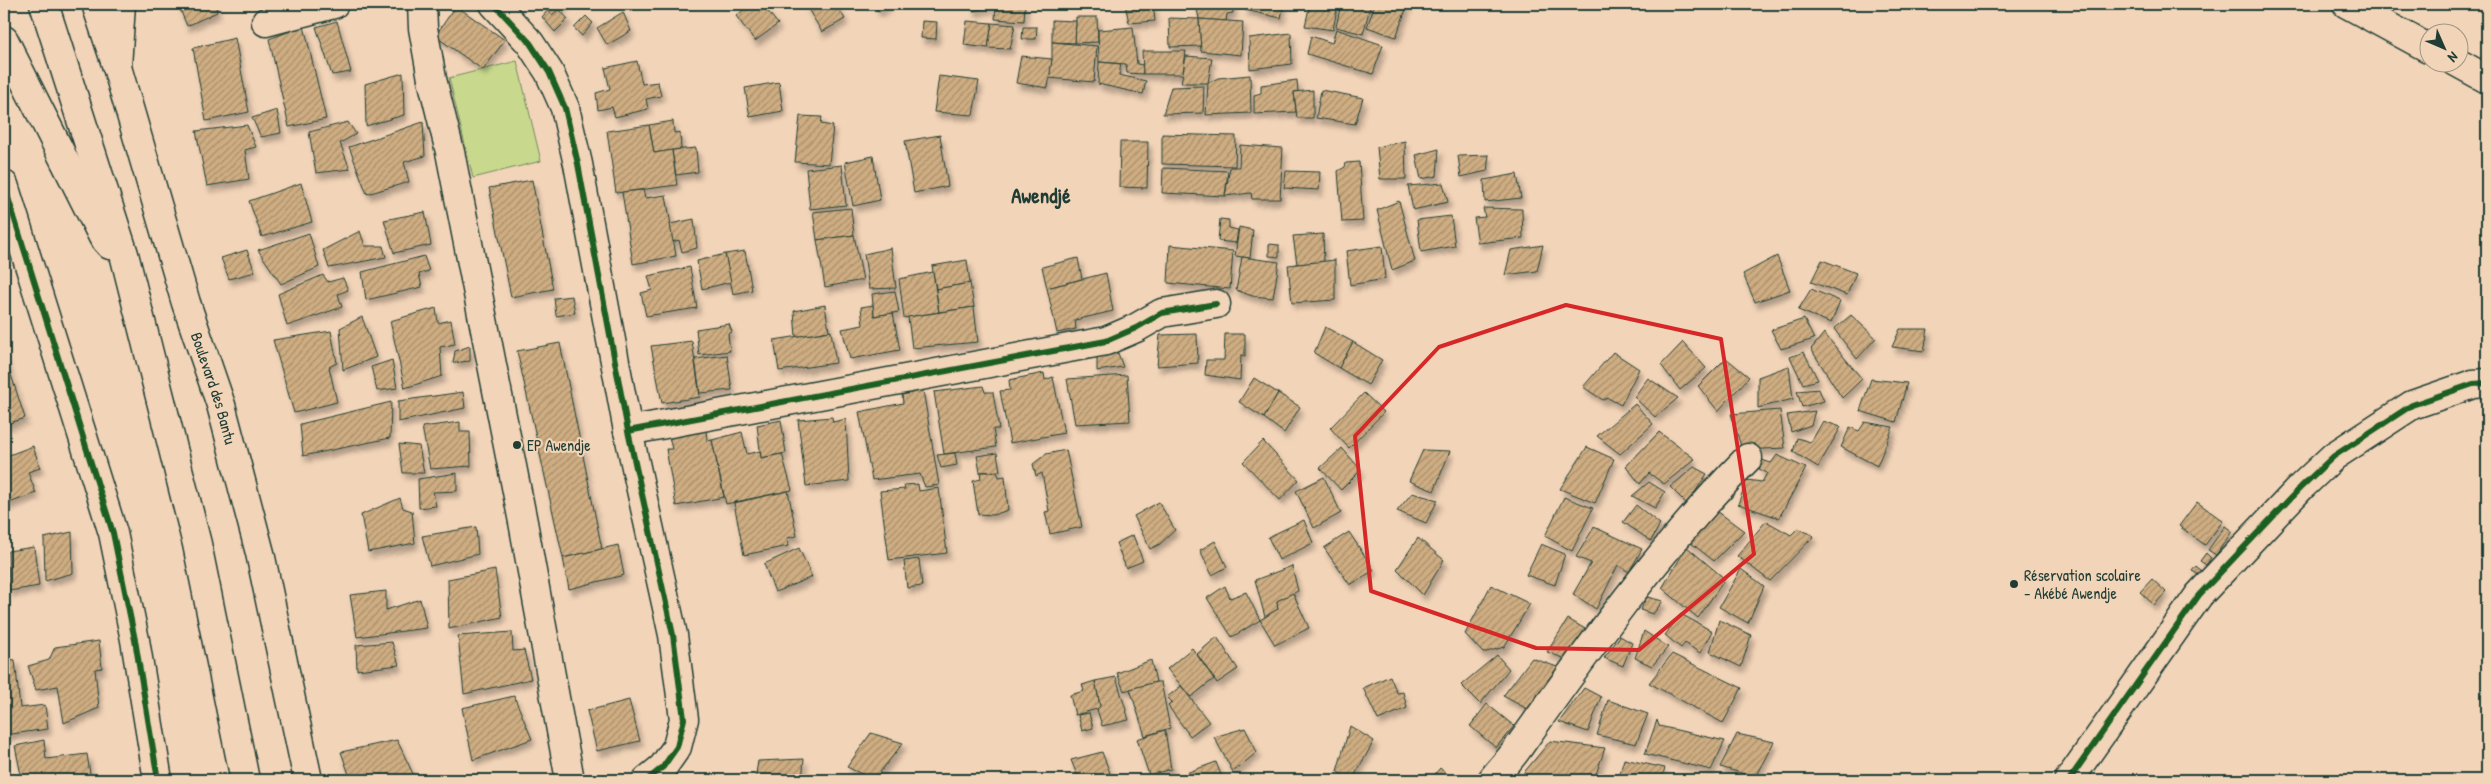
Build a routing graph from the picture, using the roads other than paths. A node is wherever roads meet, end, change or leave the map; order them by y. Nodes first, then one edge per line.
1 (44, 4) edge
2 (96, 4) edge
3 (121, 4) edge
4 (334, 4) edge
5 (422, 4) edge
6 (494, 4) edge
7 (2347, 4) edge
8 (266, 22) dead end
9 (4, 40) edge
10 (2418, 43) edge
11 (117, 67) junction
12 (2468, 69) edge
13 (2487, 79) edge
14 (4, 186) edge
15 (124, 254) junction
16 (1216, 304) dead end
17 (2487, 383) edge
18 (628, 431) junction
19 (1748, 458) dead end
20 (158, 780) edge
21 (245, 780) edge
22 (308, 780) edge
23 (570, 780) edge
24 (647, 780) edge
25 (1492, 780) edge
26 (2070, 780) edge

1 - 15 main road
2 - 11 main road, Boulevard des Bantu
3 - 11 main road
4 - 8 main road
5 - 23 main road
6 - 18 main road
7 - 10 main road
9 - 15 main road
11 - 22 main road, Boulevard des Bantu
12 - 13 main road
14 - 20 main road
15 - 21 main road
16 - 18 main road
17 - 26 main road
18 - 24 main road
19 - 25 main road

